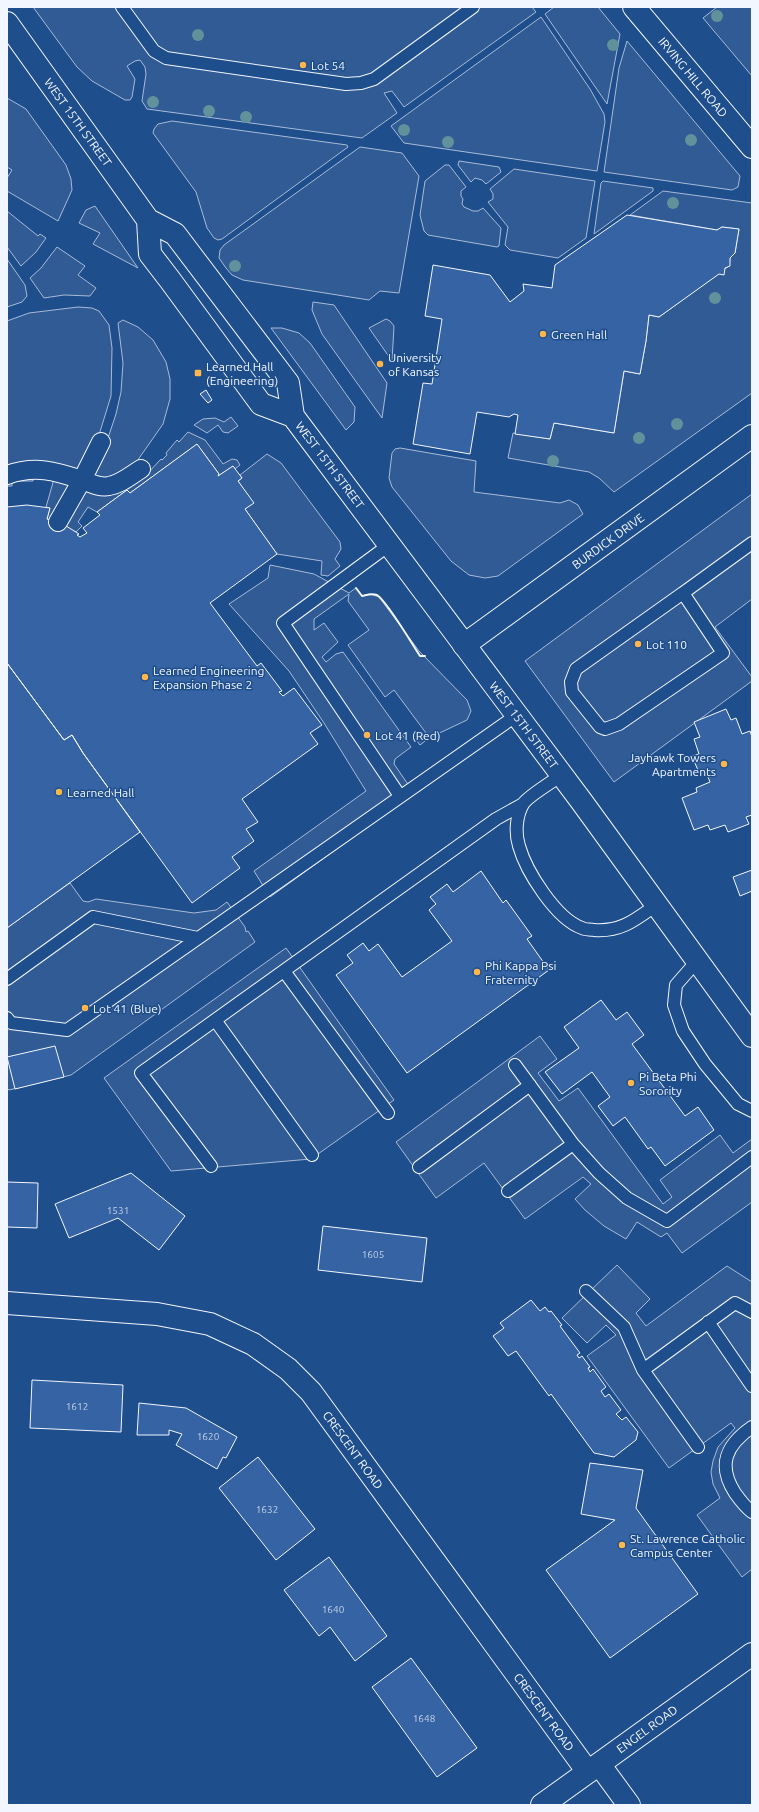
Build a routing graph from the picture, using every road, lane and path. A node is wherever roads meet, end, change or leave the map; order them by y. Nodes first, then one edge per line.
1 (122, 7) edge
2 (473, 7) edge
3 (634, 7) edge
4 (9, 30) edge
5 (752, 147) edge
6 (148, 220) junction
7 (293, 416) junction
8 (752, 436) edge
9 (100, 442) dead end
10 (141, 469) dead end
11 (7, 475) edge
12 (88, 482) junction
13 (63, 525) dead end
14 (752, 543) edge
15 (389, 545) junction
16 (683, 592) junction
17 (464, 645) junction
18 (516, 715) junction
19 (562, 775) junction
20 (400, 796) junction
21 (523, 804) junction
22 (656, 905) junction
23 (198, 938) junction
24 (697, 961) junction
25 (284, 971) junction
26 (7, 980) edge
27 (7, 1018) edge
28 (215, 1020) junction
29 (752, 1036) edge
30 (515, 1065) dead end
31 (530, 1085) junction
32 (752, 1111) edge
33 (388, 1113) dead end
34 (573, 1144) junction
35 (312, 1155) dead end
36 (752, 1157) edge
37 (211, 1166) dead end
38 (418, 1167) dead end
39 (508, 1191) dead end
40 (586, 1291) dead end
41 (7, 1303) edge
42 (752, 1312) edge
43 (708, 1322) junction
44 (643, 1370) junction
45 (752, 1386) edge
46 (752, 1427) edge
47 (698, 1447) dead end
48 (752, 1512) edge
49 (752, 1654) edge
50 (593, 1768) junction
51 (542, 1805) edge
52 (629, 1805) edge

1 - 2 lane
3 - 5 street, IRVING HILL ROAD
4 - 6 street, WEST 15TH STREET
6 - 7 street, WEST 15TH STREET
6 - 7 street, WEST 15TH STREET
7 - 15 street, WEST 15TH STREET
8 - 17 street, BURDICK DRIVE
9 - 12 street
10 - 12 street
11 - 12 street
12 - 13 street
14 - 16 lane
15 - 17 street, WEST 15TH STREET
15 - 20 lane
16 - 16 lane
17 - 18 street, WEST 15TH STREET
18 - 19 street, WEST 15TH STREET
18 - 20 lane
19 - 21 lane
19 - 22 street, WEST 15TH STREET
20 - 23 lane
21 - 22 lane
21 - 25 lane
22 - 24 street, WEST 15TH STREET
23 - 26 lane
23 - 27 lane
24 - 29 street, WEST 15TH STREET
24 - 32 lane
25 - 28 lane
25 - 33 lane
28 - 35 lane
28 - 37 lane
30 - 31 lane
31 - 34 lane
31 - 38 lane
34 - 36 lane
34 - 39 lane
40 - 44 lane
41 - 50 street, CRESCENT ROAD
42 - 43 lane
43 - 44 lane
43 - 45 lane
44 - 47 lane
46 - 48 lane
49 - 50 street, ENGEL ROAD
50 - 51 street, ENGEL ROAD
50 - 52 street, CRESCENT ROAD

